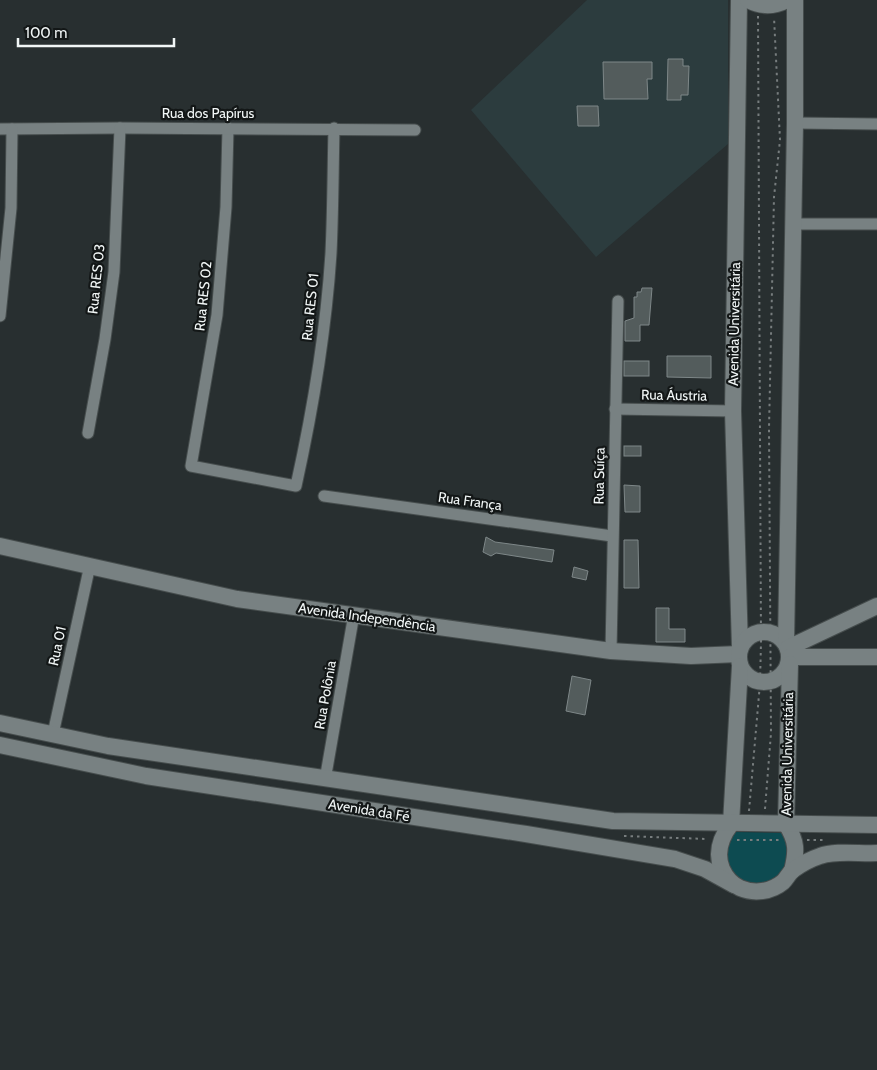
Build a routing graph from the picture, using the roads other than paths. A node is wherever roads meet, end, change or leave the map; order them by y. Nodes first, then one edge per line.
1 (739, 0) edge
2 (794, 0) edge
3 (753, 2) edge
4 (781, 3) edge
5 (795, 123) junction
6 (877, 124) edge
7 (120, 128) junction
8 (228, 128) junction
9 (334, 128) junction
10 (6, 129) edge
11 (415, 130) dead end
12 (794, 224) junction
13 (877, 224) edge
14 (618, 301) dead end
15 (0, 316) edge
16 (615, 409) junction
17 (733, 411) junction
18 (88, 433) dead end
19 (296, 486) joint
20 (324, 496) dead end
21 (612, 536) junction
22 (0, 546) edge
23 (90, 565) junction
24 (877, 606) edge
25 (354, 614) junction
26 (611, 651) junction
27 (788, 653) junction
28 (740, 656) junction
29 (877, 657) edge
30 (0, 723) edge
31 (54, 734) junction
32 (0, 745) edge
33 (325, 780) junction
34 (739, 823) junction
35 (786, 824) junction
36 (877, 825) edge
37 (877, 854) edge
38 (792, 871) junction
39 (734, 885) junction

1 - 17 main road, Avenida Universitária
2 - 5 main road, Avenida Universitária
3 - 4 main road
5 - 6 street
5 - 12 main road, Avenida Universitária
7 - 8 street, Rua dos Papírus
7 - 10 street, Rua dos Papírus
7 - 18 street, Rua RES 03
8 - 9 street, Rua dos Papírus
8 - 19 street, Rua RES 02
9 - 11 street, Rua dos Papírus
9 - 19 street, Rua RES 01
10 - 15 street
12 - 13 street
12 - 27 main road, Avenida Universitária
14 - 16 street, Rua Suíça
16 - 17 street, Rua Áustria
16 - 21 street, Rua Suíça
17 - 28 main road, Avenida Universitária
20 - 21 street, Rua França
21 - 26 street, Rua Suíça
22 - 23 main road, Avenida Independência
23 - 25 main road, Avenida Independência
23 - 31 street, Rua 01
24 - 27 main road
25 - 26 main road, Avenida Independência
25 - 33 street, Rua Polônia
26 - 28 main road, Avenida Independência
27 - 28 main road
27 - 28 main road
27 - 29 main road
27 - 35 main road, Avenida Universitária
28 - 34 main road, Avenida Universitária
30 - 31 main road, Avenida da Fé
31 - 33 main road, Avenida da Fé
32 - 39 main road, Avenida da Fé
33 - 34 main road, Avenida da Fé
34 - 35 main road
34 - 39 main road, Avenida Universitária
35 - 36 main road
35 - 38 main road, Avenida Universitária
37 - 38 main road
38 - 39 main road

